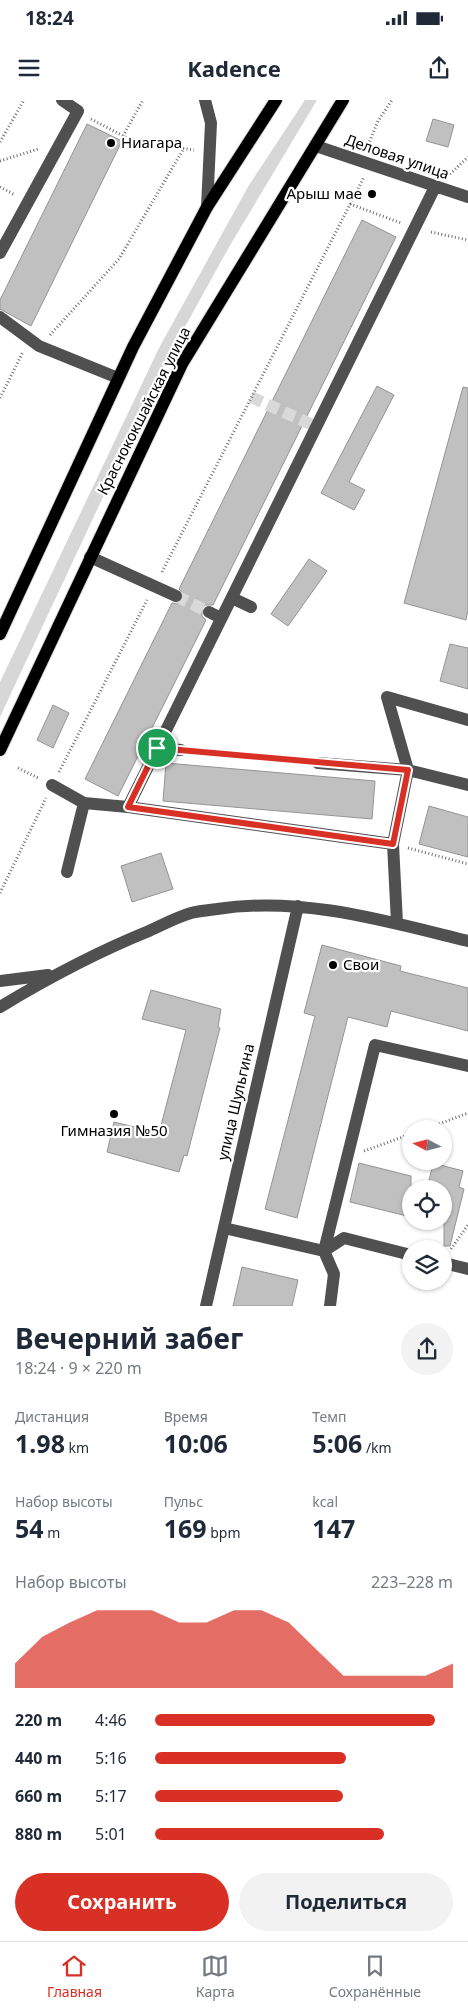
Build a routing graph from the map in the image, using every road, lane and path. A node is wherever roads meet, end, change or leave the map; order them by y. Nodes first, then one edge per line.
1 (24, 100) edge
2 (62, 100) edge
3 (143, 100) edge
4 (205, 100) edge
5 (276, 100) edge
6 (343, 100) edge
7 (392, 100) edge
8 (78, 111) junction
9 (124, 136) junction
10 (0, 142) edge
11 (60, 142) junction
12 (316, 146) junction
13 (184, 148) junction
14 (196, 150) dead end
15 (468, 157) edge
16 (0, 162) edge
17 (364, 167) junction
18 (435, 187) junction
19 (468, 197) edge
20 (350, 204) junction
21 (207, 208) junction
22 (415, 228) junction
23 (468, 240) edge
24 (0, 253) edge
25 (0, 317) edge
26 (39, 346) junction
27 (118, 378) junction
28 (0, 398) edge
29 (90, 557) junction
30 (154, 586) junction
31 (176, 596) tunnel mouth
32 (232, 598) junction
33 (251, 607) dead end
34 (210, 612) tunnel mouth
35 (222, 618) junction
36 (0, 634) edge
37 (468, 720) edge
38 (157, 748) junction
39 (0, 750) edge
40 (181, 750) joint
41 (318, 763) joint
42 (18, 768) dead end
43 (408, 770) junction
44 (52, 785) junction
45 (468, 785) edge
46 (84, 803) junction
47 (128, 807) junction
48 (393, 844) junction
49 (468, 864) edge
50 (66, 872) dead end
51 (0, 893) edge
52 (298, 906) junction
53 (397, 923) junction
54 (468, 941) edge
55 (55, 974) junction
56 (0, 981) edge
57 (0, 1007) edge
58 (468, 1066) edge
59 (468, 1114) edge
60 (451, 1120) edge
61 (402, 1137) edge
62 (347, 1157) junction
63 (468, 1225) edge
64 (224, 1228) junction
65 (452, 1249) edge
66 (324, 1251) junction
67 (402, 1252) edge
68 (452, 1261) edge
69 (468, 1269) edge
70 (206, 1306) edge
71 (330, 1306) edge

1 - 10 path
2 - 8 street
3 - 9 path
4 - 21 street
5 - 21 main road
6 - 12 main road, Краснококшайская улица
7 - 17 path
8 - 9 path
8 - 11 street
9 - 13 path
11 - 16 path
11 - 24 street
12 - 17 street, Деловая улица
12 - 29 main road, Краснококшайская улица
13 - 14 path
13 - 26 path
15 - 18 path
17 - 18 street, Деловая улица
17 - 20 path
18 - 19 street, Деловая улица
18 - 22 street
20 - 22 path
20 - 30 path
21 - 27 main road
22 - 23 path
22 - 32 street
25 - 26 street
26 - 27 street
26 - 28 path
27 - 36 main road
29 - 30 street
29 - 39 main road, Краснококшайская улица
30 - 31 street
30 - 44 path
32 - 33 street
32 - 35 street
34 - 35 street
35 - 38 street
37 - 43 street
38 - 40 street
38 - 47 street
40 - 41 path
41 - 43 street
42 - 44 path
43 - 45 street
43 - 48 street
44 - 46 street
44 - 51 path
46 - 47 street
46 - 50 street
47 - 48 street
48 - 49 path
48 - 53 street
52 - 53 street
52 - 55 street
52 - 64 street, улица Шульгина
53 - 54 street
55 - 56 street
55 - 57 street
58 - 62 street
59 - 60 path
61 - 62 path
62 - 66 street
63 - 65 path
64 - 66 street
64 - 70 street, улица Шульгина
66 - 67 street
66 - 71 street
68 - 69 street

